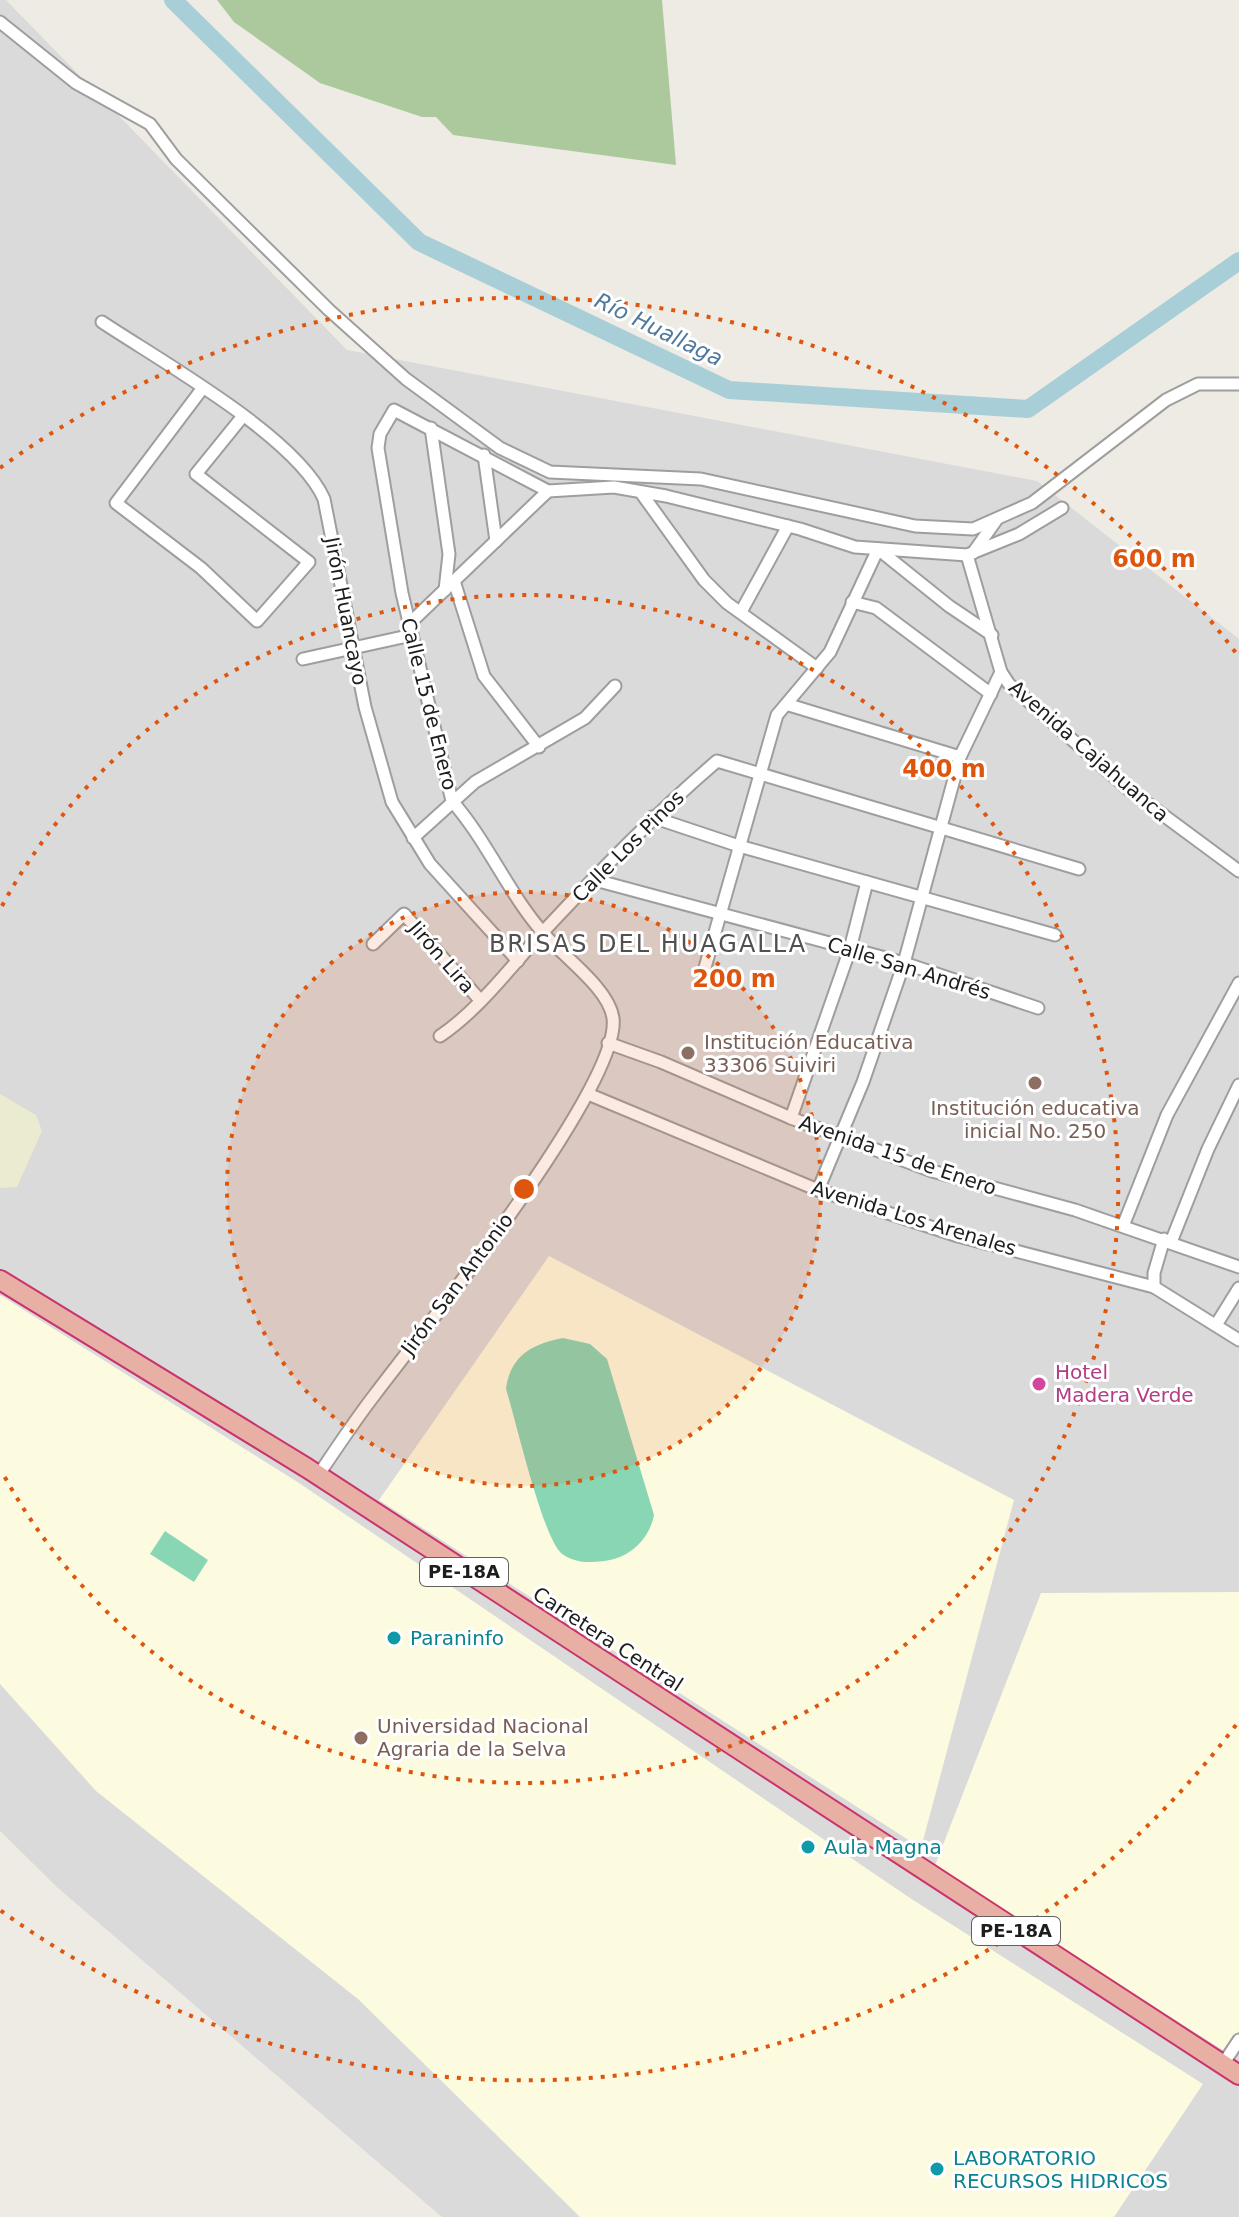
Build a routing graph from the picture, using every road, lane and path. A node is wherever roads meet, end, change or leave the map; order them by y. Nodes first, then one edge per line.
1 (0, 22) edge
2 (102, 322) dead end
3 (1239, 384) edge
4 (202, 389) junction
5 (243, 416) junction
6 (431, 428) junction
7 (484, 455) junction
8 (548, 491) junction
9 (642, 494) junction
10 (1062, 508) dead end
11 (997, 518) junction
12 (788, 526) junction
13 (496, 541) junction
14 (878, 549) junction
15 (970, 554) junction
16 (454, 581) junction
17 (444, 590) junction
18 (852, 602) junction
19 (742, 610) junction
20 (411, 629) junction
21 (992, 635) junction
22 (353, 647) junction
23 (303, 659) dead end
24 (817, 668) junction
25 (1001, 672) junction
26 (615, 686) dead end
27 (991, 694) junction
28 (789, 705) junction
29 (539, 747) junction
30 (960, 757) junction
31 (760, 773) junction
32 (452, 801) junction
33 (652, 817) junction
34 (941, 826) junction
35 (413, 838) junction
36 (739, 846) junction
37 (1079, 869) dead end
38 (1239, 871) edge
39 (595, 880) junction
40 (867, 882) junction
41 (921, 897) junction
42 (721, 916) junction
43 (542, 933) junction
44 (1055, 935) dead end
45 (373, 944) dead end
46 (850, 949) junction
47 (518, 961) junction
48 (904, 963) junction
49 (704, 971) dead end
50 (1239, 983) edge
51 (480, 1000) junction
52 (1038, 1008) dead end
53 (440, 1036) dead end
54 (608, 1043) junction
55 (1239, 1085) edge
56 (588, 1094) junction
57 (791, 1118) junction
58 (840, 1137) junction
59 (818, 1190) junction
60 (1123, 1226) junction
61 (1168, 1240) junction
62 (1239, 1267) edge
63 (0, 1280) edge
64 (1154, 1287) junction
65 (1239, 1288) edge
66 (1216, 1325) junction
67 (1239, 1340) edge
68 (317, 1477) junction
69 (1239, 2040) edge
70 (1223, 2064) junction
71 (1239, 2075) edge

1 - 11 street
2 - 4 street, Jirón Huancayo
3 - 11 street
4 - 5 street, Jirón Huancayo
4 - 5 street
5 - 22 street, Jirón Huancayo
6 - 7 street
6 - 17 street
6 - 20 street, Calle 15 de Enero
7 - 8 street
7 - 13 street
8 - 9 street
8 - 13 street
9 - 12 street
9 - 19 street
10 - 15 street
11 - 15 street
12 - 14 street
12 - 19 street
13 - 16 street
14 - 15 street
14 - 18 street
14 - 21 street
15 - 21 street, Avenida Cajahuanca
16 - 17 street
16 - 29 street
17 - 20 street
18 - 24 street
18 - 27 street
19 - 24 street
20 - 22 street
20 - 32 street, Calle 15 de Enero
21 - 25 street, Avenida Cajahuanca
22 - 23 street
22 - 35 street, Jirón Huancayo
24 - 28 street
25 - 27 street
25 - 38 street, Avenida Cajahuanca
26 - 29 street
27 - 30 street
28 - 30 street
28 - 31 street
29 - 32 street
30 - 34 street
31 - 33 street, Calle Los Pinos
31 - 34 street
31 - 36 street
32 - 35 street
32 - 43 street, Calle 15 de Enero
33 - 36 street
33 - 39 street, Calle Los Pinos
34 - 37 street
34 - 41 street
35 - 47 street, Jirón Huancayo
36 - 40 street
36 - 42 street
39 - 42 street, Calle San Andrés
39 - 43 street, Calle Los Pinos
40 - 41 street
40 - 46 street
41 - 44 street
41 - 48 street
42 - 46 street, Calle San Andrés
42 - 49 street
43 - 47 street, Calle Los Pinos
43 - 54 street, Calle 15 de Enero
45 - 51 street, Jirón Lira
46 - 48 street, Calle San Andrés
46 - 57 street
47 - 51 street, Calle Los Pinos
48 - 52 street, Calle San Andrés
48 - 58 street
50 - 60 street
51 - 53 street, Calle Los Pinos
54 - 56 street, Jirón San Antonio
54 - 57 street, Avenida 15 de Enero
55 - 61 street
56 - 59 street, Avenida Los Arenales
56 - 68 street, Jirón San Antonio
57 - 58 street, Avenida 15 de Enero
58 - 59 street
58 - 60 street, Avenida 15 de Enero
59 - 64 street, Avenida Los Arenales
60 - 61 street, Avenida 15 de Enero
61 - 62 street, Avenida 15 de Enero
61 - 64 street
63 - 68 highway, Carretera Central / PE-18A
64 - 66 street, Avenida Los Arenales
65 - 66 street
66 - 67 street, Avenida Los Arenales
68 - 70 highway, Carretera Central / PE-18A
69 - 70 street
70 - 71 highway, PE-18A

